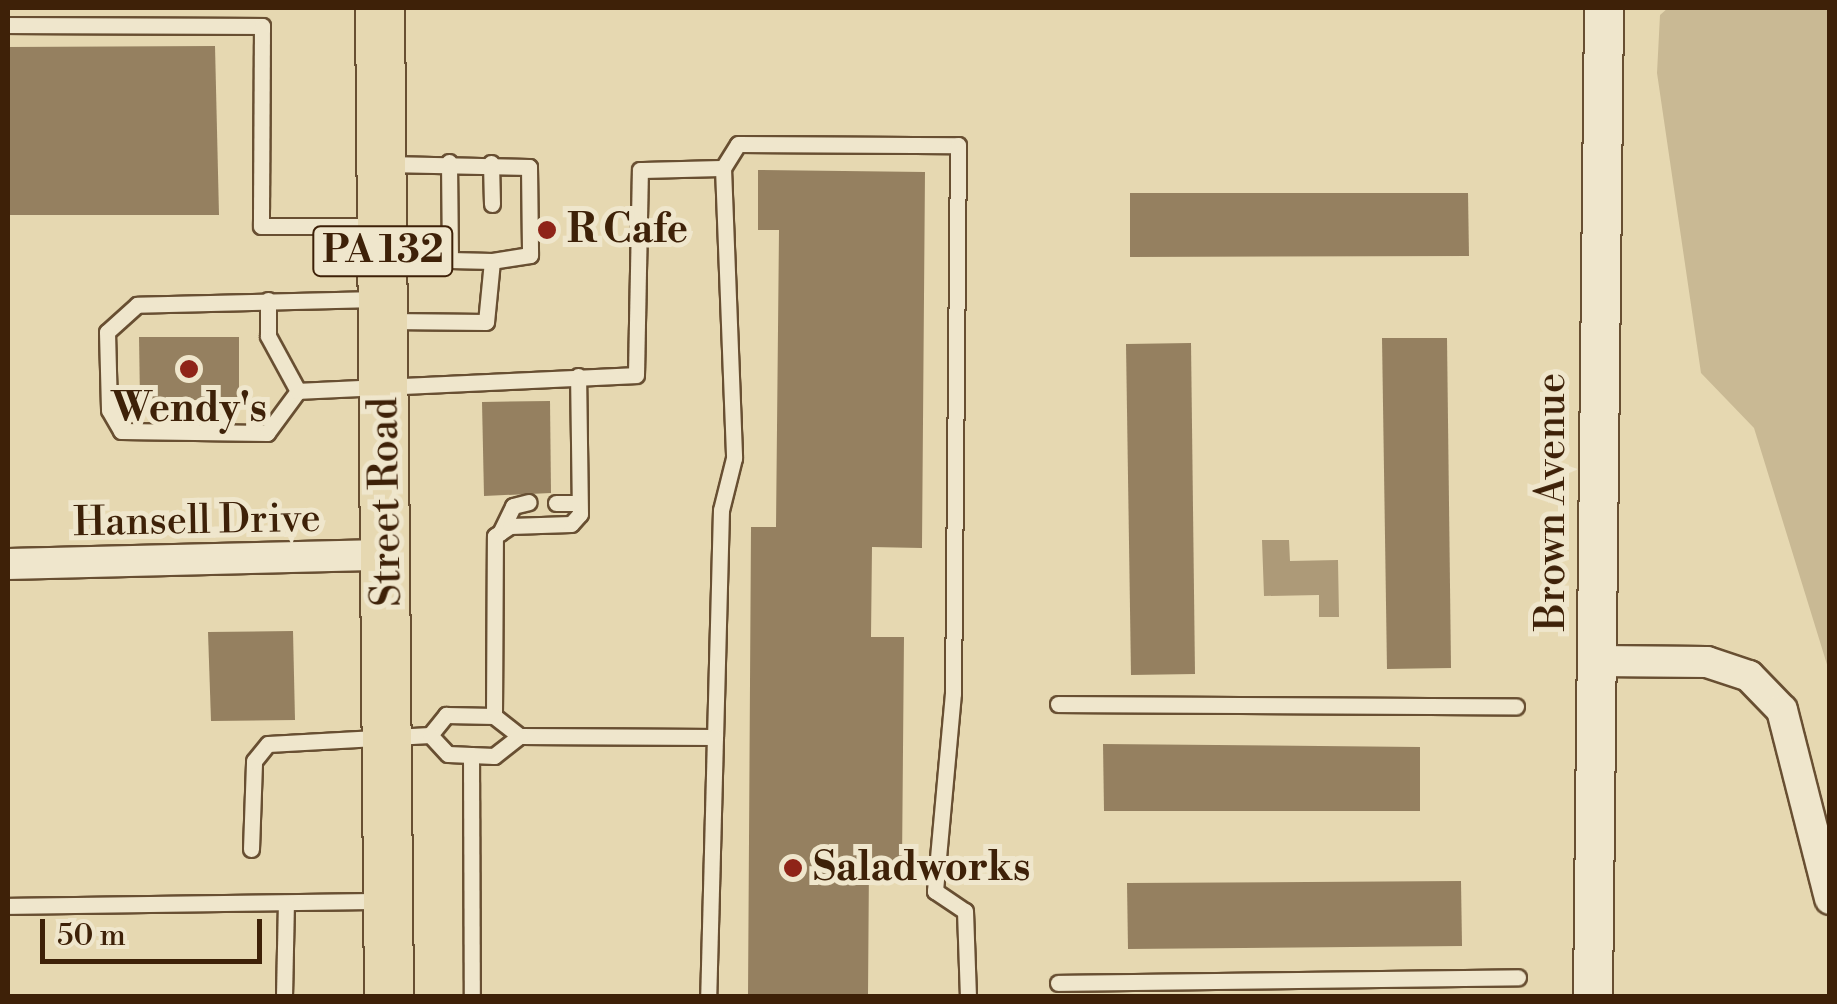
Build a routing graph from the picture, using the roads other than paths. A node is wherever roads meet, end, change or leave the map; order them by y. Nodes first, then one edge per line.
1 (380, 8) edge
2 (1604, 8) edge
3 (8, 25) edge
4 (450, 162) junction
5 (491, 162) junction
6 (382, 164) junction
7 (723, 168) junction
8 (492, 204) dead end
9 (383, 226) junction
10 (492, 261) junction
11 (268, 300) junction
12 (384, 310) junction
13 (578, 376) junction
14 (386, 382) junction
15 (298, 391) junction
16 (529, 502) dead end
17 (556, 503) dead end
18 (580, 503) junction
19 (500, 533) junction
20 (387, 555) junction
21 (8, 564) edge
22 (1596, 661) junction
23 (1058, 704) dead end
24 (1516, 706) dead end
25 (494, 716) junction
26 (409, 735) junction
27 (520, 736) junction
28 (715, 737) junction
29 (471, 755) junction
30 (251, 849) dead end
31 (1830, 899) edge
32 (388, 901) junction
33 (286, 903) junction
34 (8, 906) edge
35 (1518, 977) dead end
36 (1058, 983) dead end
37 (284, 996) edge
38 (389, 996) edge
39 (472, 996) edge
40 (708, 996) edge
41 (968, 996) edge
42 (1593, 996) edge

1 - 6 main road, Street Road / PA 132
2 - 22 street, Brown Avenue
3 - 9 lane
4 - 5 lane
4 - 6 lane
4 - 10 lane
5 - 8 lane
5 - 10 lane
6 - 9 main road, Street Road / PA 132
7 - 13 lane
7 - 28 lane
7 - 41 lane
9 - 12 main road, Street Road / PA 132
10 - 12 lane
11 - 12 lane
11 - 15 lane
11 - 15 lane
12 - 14 main road, Street Road / PA 132
13 - 14 lane
13 - 18 lane
14 - 15 lane
14 - 20 main road, Street Road / PA 132
16 - 19 lane
17 - 18 lane
18 - 19 lane
19 - 25 lane
20 - 21 street, Hansell Drive
20 - 26 main road, Street Road / PA 132
22 - 31 street
22 - 42 street, Brown Avenue
23 - 24 lane
25 - 26 lane
25 - 27 lane
26 - 29 lane
26 - 30 lane
26 - 32 main road, Street Road / PA 132
27 - 28 lane
27 - 29 lane
28 - 40 lane
29 - 39 lane
32 - 33 lane
32 - 38 main road, Street Road / PA 132
33 - 34 lane
33 - 37 lane
35 - 36 lane

